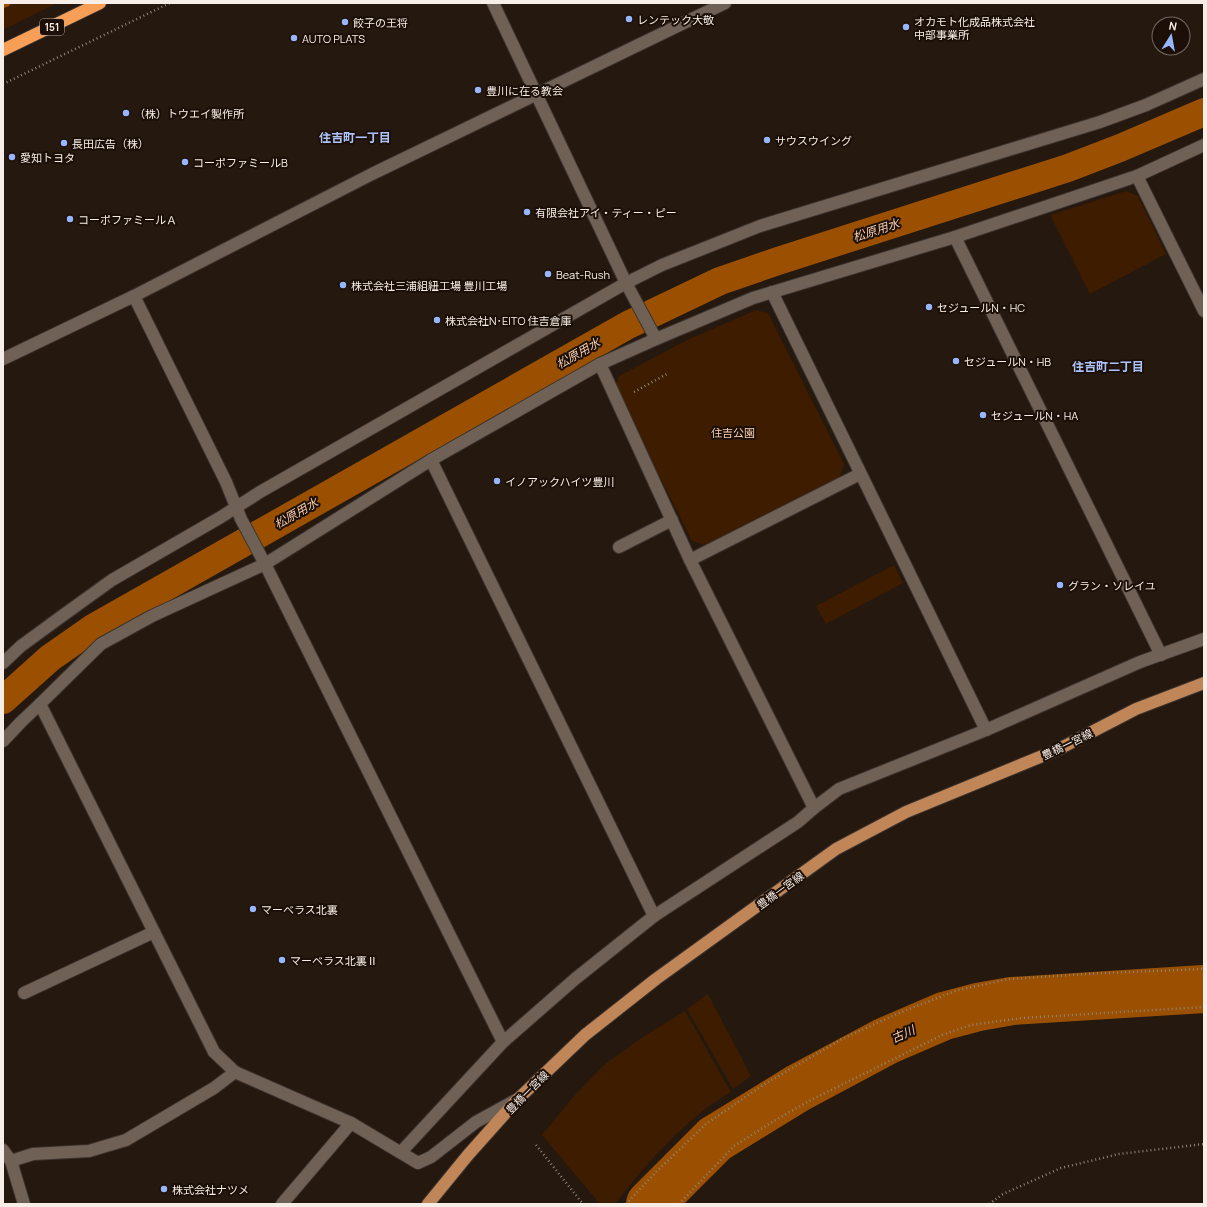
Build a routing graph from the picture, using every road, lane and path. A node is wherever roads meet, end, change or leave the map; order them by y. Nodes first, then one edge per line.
1 (100, 3) edge
2 (170, 3) edge
3 (493, 3) edge
4 (725, 3) edge
5 (3, 50) edge
6 (1204, 79) edge
7 (3, 84) edge
8 (536, 95) junction
9 (1204, 145) edge
10 (1137, 176) junction
11 (955, 237) junction
12 (629, 288) junction
13 (772, 292) junction
14 (134, 296) junction
15 (1204, 311) edge
16 (653, 334) junction
17 (3, 359) edge
18 (600, 364) junction
19 (431, 460) junction
20 (860, 474) junction
21 (236, 507) junction
22 (672, 520) junction
23 (619, 547) dead end
24 (263, 559) junction
25 (690, 560) junction
26 (1204, 639) edge
27 (1161, 655) junction
28 (3, 663) edge
29 (1204, 683) edge
30 (40, 704) junction
31 (986, 730) junction
32 (3, 741) edge
33 (814, 808) junction
34 (654, 916) junction
35 (154, 932) junction
36 (1204, 969) edge
37 (24, 993) dead end
38 (1204, 1007) edge
39 (504, 1042) junction
40 (235, 1072) junction
41 (517, 1100) junction
42 (351, 1123) junction
43 (1204, 1144) edge
44 (536, 1145) dead end
45 (3, 1150) edge
46 (401, 1152) junction
47 (11, 1161) junction
48 (24, 1204) edge
49 (282, 1204) edge
50 (428, 1204) edge
51 (583, 1204) edge
52 (626, 1204) edge
53 (679, 1204) edge
54 (989, 1204) edge

1 - 5 highway, 151
2 - 7 path
3 - 8 street
4 - 8 street
6 - 12 street
8 - 12 street
8 - 14 street
9 - 10 street
10 - 11 street
10 - 15 street
11 - 13 street
11 - 27 street
12 - 16 street
12 - 21 street
13 - 16 street
13 - 20 street
14 - 17 street
14 - 21 street
16 - 18 street
18 - 19 street
18 - 22 street
19 - 24 street
19 - 34 street
20 - 25 street
20 - 31 street
21 - 24 street
21 - 28 street
22 - 23 street
22 - 25 street
24 - 30 street
24 - 39 street
25 - 33 street
26 - 27 street
27 - 31 street
29 - 41 main road, 豊橋一宮線
30 - 32 street
30 - 35 street
31 - 33 street
33 - 34 street
34 - 39 street
35 - 37 street
35 - 40 street
36 - 52 path
38 - 53 path
39 - 46 street
40 - 42 street
40 - 47 street
41 - 46 street
41 - 50 main road, 豊橋一宮線
42 - 46 street
42 - 49 street
43 - 54 path
44 - 51 path
45 - 47 street
47 - 48 street

